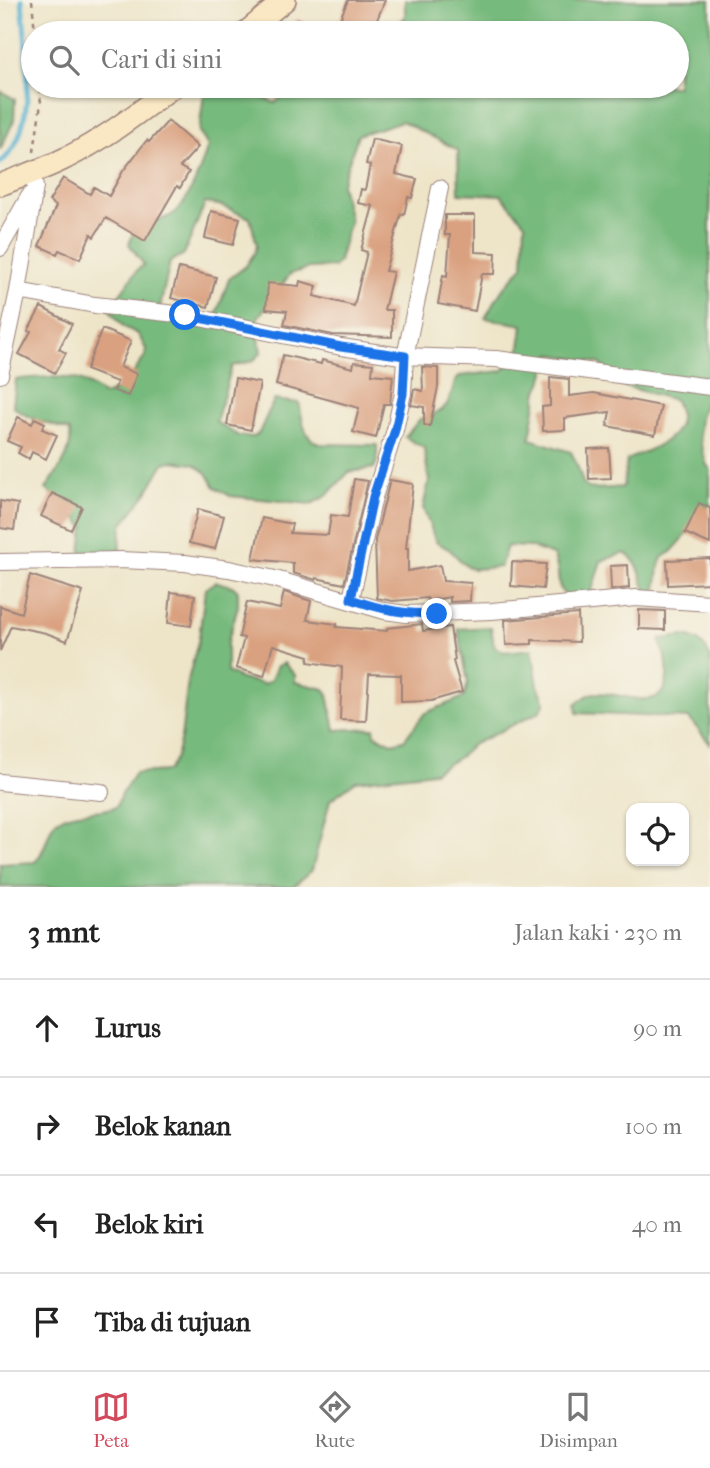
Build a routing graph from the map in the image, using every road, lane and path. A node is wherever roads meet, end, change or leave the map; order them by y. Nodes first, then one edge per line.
1 (33, 0) edge
2 (285, 0) edge
3 (34, 21) edge
4 (260, 21) edge
5 (40, 98) edge
6 (158, 98) edge
7 (33, 179) junction
8 (0, 185) edge
9 (440, 188) dead end
10 (0, 248) edge
11 (18, 291) junction
12 (405, 356) junction
13 (0, 375) edge
14 (710, 387) edge
15 (0, 562) edge
16 (351, 599) junction
17 (710, 603) edge
18 (0, 782) edge
19 (102, 792) dead end

1 - 3 path
2 - 4 main road
5 - 7 path
6 - 7 main road
7 - 8 main road
7 - 10 street
7 - 11 street
9 - 12 street
11 - 12 street
11 - 13 street
12 - 14 street
12 - 16 street
15 - 16 street
16 - 17 street
18 - 19 street

